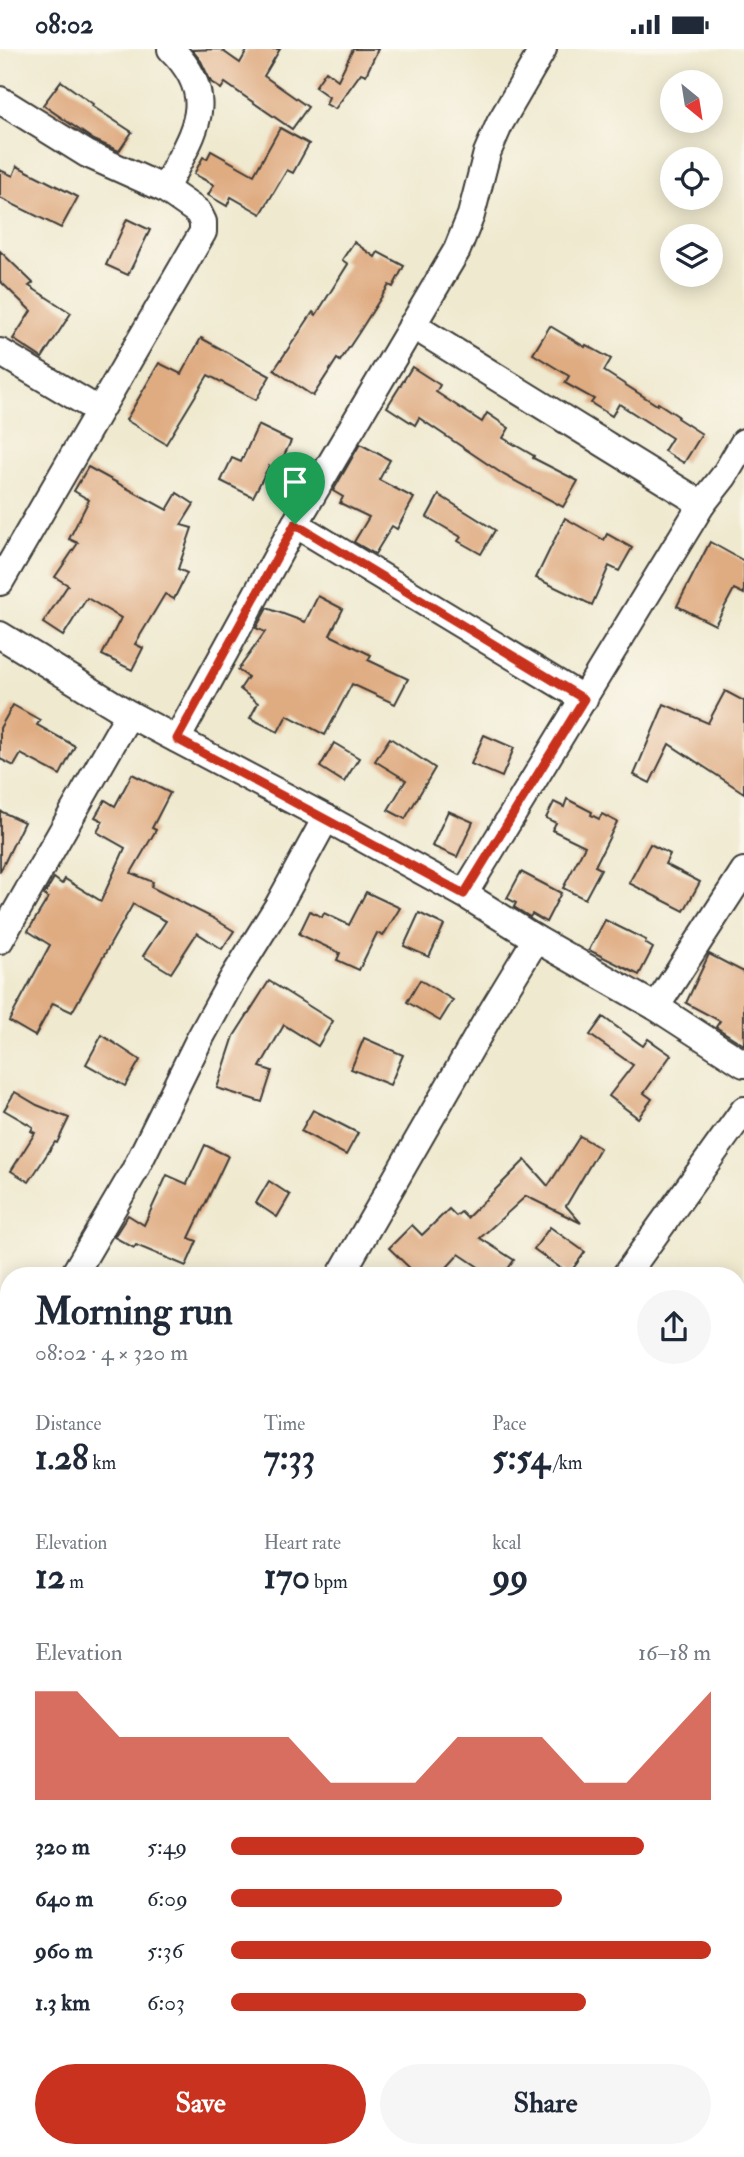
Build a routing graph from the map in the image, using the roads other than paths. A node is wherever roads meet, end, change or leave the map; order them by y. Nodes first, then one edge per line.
1 (171, 49) edge
2 (543, 49) edge
3 (0, 100) edge
4 (164, 189) junction
5 (412, 325) junction
6 (0, 352) edge
7 (98, 410) junction
8 (744, 442) edge
9 (702, 504) junction
10 (295, 524) junction
11 (0, 582) edge
12 (0, 635) edge
13 (584, 699) junction
14 (129, 714) junction
15 (177, 739) junction
16 (326, 818) junction
17 (744, 871) edge
18 (464, 894) junction
19 (2, 933) edge
20 (536, 939) junction
21 (656, 1007) junction
22 (744, 1064) edge
23 (744, 1110) edge
24 (78, 1267) edge
25 (345, 1267) edge
26 (631, 1267) edge

1 - 4 street
2 - 5 street
3 - 4 street
4 - 7 street
5 - 9 street
5 - 10 street
6 - 7 street
7 - 11 street
8 - 9 street
9 - 13 street
10 - 13 street
10 - 15 street
12 - 14 street
13 - 18 street
14 - 15 street
14 - 19 street
15 - 16 street
16 - 18 street
16 - 24 street
17 - 21 street
18 - 20 street
20 - 21 street
20 - 25 street
21 - 22 street
23 - 26 street

